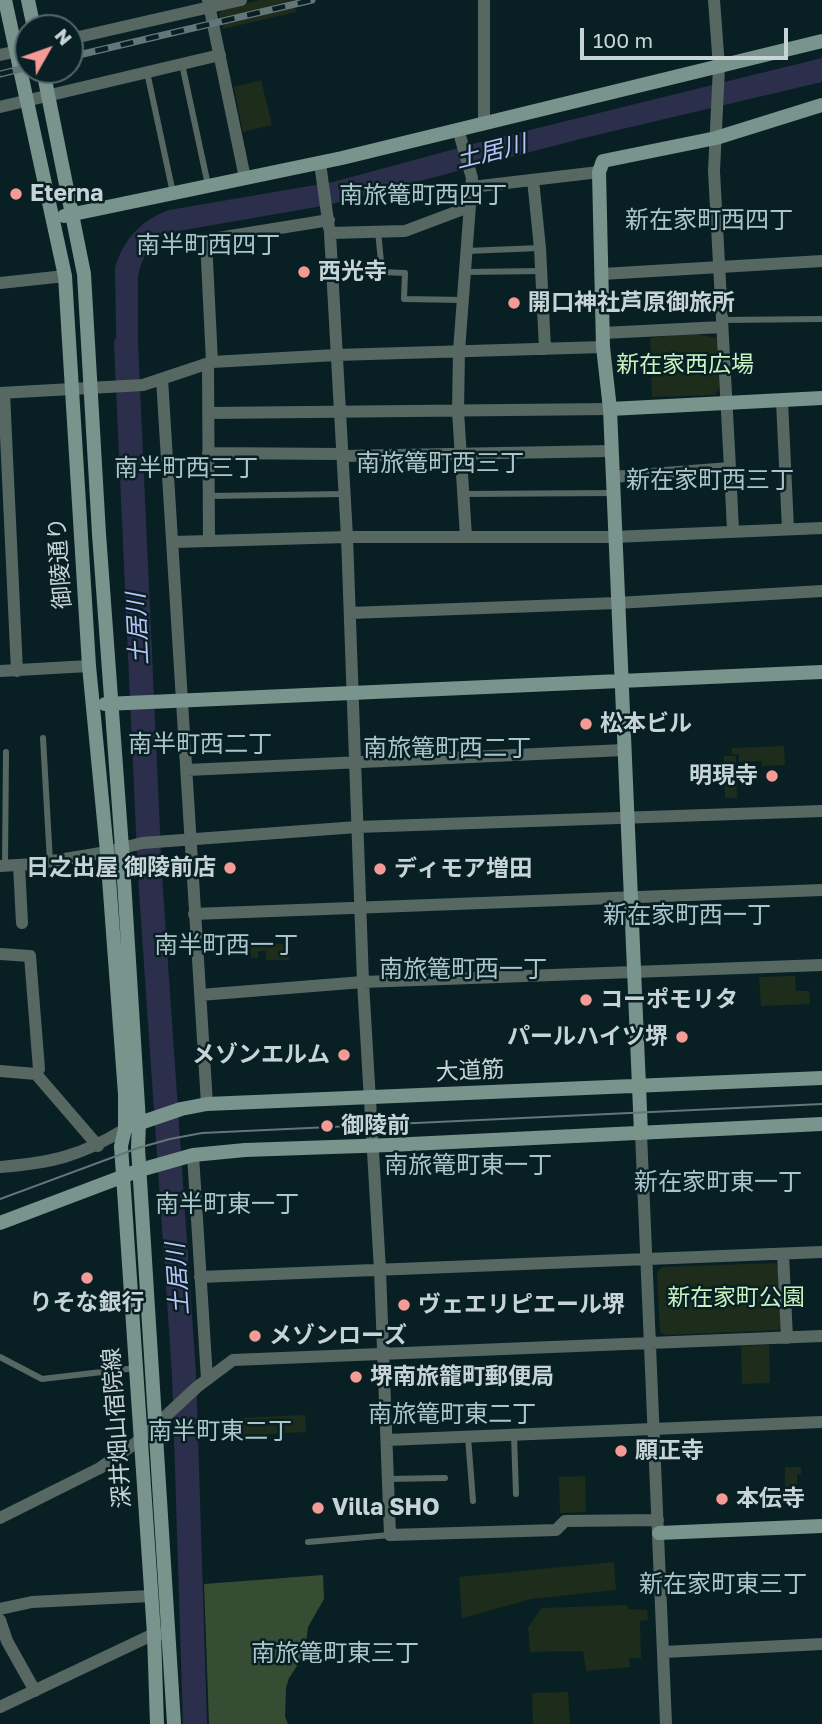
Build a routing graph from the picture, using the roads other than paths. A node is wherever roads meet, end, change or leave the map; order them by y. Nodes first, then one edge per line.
1 (5, 0) edge
2 (241, 0) edge
3 (484, 0) edge
4 (715, 0) edge
5 (209, 4) edge
6 (14, 26) edge
7 (84, 35) edge
8 (822, 41) edge
9 (219, 55) junction
10 (182, 64) junction
11 (719, 67) junction
12 (147, 72) junction
13 (25, 84) edge
14 (46, 84) edge
15 (48, 96) junction
16 (27, 101) junction
17 (822, 105) edge
18 (0, 107) edge
19 (484, 123) junction
20 (460, 134) junction
21 (716, 138) junction
22 (321, 169) junction
23 (599, 172) junction
24 (245, 178) junction
25 (533, 180) junction
26 (472, 183) junction
27 (208, 185) junction
28 (173, 192) junction
29 (469, 207) junction
30 (72, 214) junction
31 (53, 218) junction
32 (329, 222) junction
33 (378, 231) junction
34 (540, 248) junction
35 (466, 251) junction
36 (822, 261) edge
37 (718, 266) junction
38 (541, 271) junction
39 (465, 272) junction
40 (601, 274) junction
41 (65, 276) junction
42 (0, 283) edge
43 (463, 300) junction
44 (822, 319) edge
45 (722, 324) junction
46 (603, 340) junction
47 (545, 349) junction
48 (460, 351) junction
49 (336, 355) junction
50 (210, 363) junction
51 (162, 379) junction
52 (72, 388) junction
53 (90, 388) junction
54 (2, 393) edge
55 (822, 398) edge
56 (782, 401) junction
57 (727, 404) junction
58 (610, 409) junction
59 (458, 411) junction
60 (208, 413) junction
61 (340, 413) junction
62 (611, 451) junction
63 (208, 453) junction
64 (342, 455) junction
65 (460, 455) junction
66 (730, 468) junction
67 (612, 477) junction
68 (613, 493) junction
69 (345, 494) junction
70 (463, 494) junction
71 (208, 496) junction
72 (822, 528) edge
73 (788, 529) junction
74 (733, 531) junction
75 (347, 537) junction
76 (466, 537) junction
77 (614, 537) junction
78 (209, 541) junction
79 (174, 542) junction
80 (822, 592) edge
81 (617, 603) junction
82 (350, 612) junction
83 (89, 666) junction
84 (0, 671) edge
85 (17, 671) junction
86 (822, 672) edge
87 (622, 682) junction
88 (353, 693) junction
89 (183, 701) junction
90 (93, 704) junction
91 (111, 704) junction
92 (43, 738) dead end
93 (624, 750) junction
94 (6, 752) dead end
95 (355, 761) junction
96 (187, 770) junction
97 (822, 811) edge
98 (628, 819) junction
99 (357, 827) junction
100 (191, 840) junction
101 (122, 848) junction
102 (107, 852) junction
103 (50, 862) junction
104 (19, 865) junction
105 (2, 866) edge
106 (822, 890) edge
107 (629, 897) junction
108 (360, 907) junction
109 (194, 914) junction
110 (22, 923) dead end
111 (0, 954) edge
112 (822, 965) edge
113 (633, 973) junction
114 (363, 982) junction
115 (200, 995) junction
116 (0, 1071) edge
117 (36, 1074) junction
118 (822, 1078) edge
119 (640, 1086) junction
120 (371, 1098) junction
121 (207, 1104) junction
122 (139, 1122) junction
123 (822, 1124) edge
124 (125, 1129) junction
125 (641, 1133) junction
126 (98, 1146) junction
127 (374, 1146) junction
128 (189, 1156) junction
129 (0, 1167) edge
130 (139, 1170) junction
131 (123, 1176) junction
132 (0, 1223) edge
133 (822, 1252) edge
134 (783, 1254) junction
135 (647, 1260) junction
136 (380, 1270) junction
137 (200, 1277) junction
138 (822, 1336) edge
139 (787, 1338) junction
140 (651, 1342) junction
141 (383, 1354) junction
142 (0, 1357) edge
143 (136, 1368) junction
144 (202, 1383) junction
145 (822, 1422) edge
146 (157, 1424) junction
147 (654, 1429) junction
148 (514, 1435) junction
149 (468, 1437) junction
150 (141, 1440) junction
151 (387, 1440) junction
152 (445, 1478) dead end
153 (388, 1479) junction
154 (516, 1494) dead end
155 (473, 1501) dead end
156 (0, 1518) edge
157 (658, 1526) junction
158 (822, 1526) edge
159 (390, 1535) junction
160 (308, 1542) dead end
161 (150, 1596) junction
162 (0, 1609) edge
163 (0, 1620) edge
164 (161, 1634) junction
165 (822, 1644) edge
166 (663, 1652) junction
167 (35, 1691) junction
168 (0, 1707) edge
169 (157, 1724) edge
170 (174, 1724) edge
171 (666, 1724) edge

1 - 6 street, 御陵通り
2 - 5 street
3 - 19 street
4 - 11 street
5 - 7 street
5 - 9 street
8 - 11 street
9 - 10 street
9 - 24 street
10 - 12 street
10 - 27 lane
11 - 19 street
11 - 21 street
12 - 15 street
12 - 28 lane
13 - 16 street, 御陵通り
14 - 15 street, 御陵通り
15 - 16 street
15 - 30 street, 御陵通り
16 - 18 street
16 - 31 street, 御陵通り
17 - 21 street
19 - 20 street
20 - 22 street
20 - 26 street
21 - 23 street
21 - 37 street
22 - 24 street
22 - 32 street
23 - 25 street
23 - 40 street
24 - 27 street
25 - 26 street
25 - 34 street
26 - 29 street
27 - 28 street
28 - 30 street
29 - 33 street
29 - 35 street
30 - 31 street
30 - 53 street, 御陵通り
31 - 41 street, 御陵通り
32 - 33 street
32 - 49 street
32 - 50 street
33 - 43 lane
34 - 35 lane
34 - 38 street
35 - 39 street
36 - 37 street
37 - 40 street
37 - 45 street
38 - 39 lane
38 - 47 street
39 - 43 street
40 - 46 street
41 - 42 street
41 - 52 street, 御陵通り
43 - 48 street
44 - 45 lane
45 - 46 street
45 - 57 street
46 - 47 street
46 - 58 street
47 - 48 street
48 - 49 street
48 - 59 street
49 - 50 street
49 - 61 street
50 - 51 street
50 - 60 street
51 - 53 street
51 - 79 street
52 - 53 street
52 - 54 street
52 - 83 street, 御陵通り
53 - 91 street, 御陵通り
54 - 85 street
55 - 56 street
56 - 57 street
56 - 73 street
57 - 58 street
57 - 66 street
58 - 59 street
58 - 62 street
59 - 61 street
59 - 65 street
60 - 61 street
60 - 63 street
61 - 64 street
62 - 65 street
62 - 67 street
63 - 64 street
63 - 71 street
64 - 65 street
64 - 69 street
65 - 70 street
66 - 67 street
66 - 74 street
67 - 68 street
68 - 70 lane
68 - 77 street
69 - 71 lane
69 - 75 street
70 - 76 street
71 - 78 street
72 - 73 street
73 - 74 street
74 - 77 street
75 - 76 street
75 - 78 street
75 - 82 street
76 - 77 street
77 - 81 street
78 - 79 street
79 - 89 street
80 - 81 street
81 - 82 street
81 - 87 street
82 - 88 street
83 - 85 street
83 - 90 street, 御陵通り
84 - 85 street
86 - 87 street
87 - 88 street
87 - 93 street
88 - 89 street
88 - 95 street
89 - 91 street
89 - 96 street
90 - 91 street
90 - 102 street, 御陵通り
91 - 101 street, 御陵通り
92 - 103 lane
93 - 95 street
93 - 98 street
94 - 105 lane
95 - 96 street
95 - 99 street
96 - 100 street
97 - 98 street
98 - 99 street
98 - 107 street
99 - 100 street
99 - 108 street
100 - 101 street
100 - 109 street
101 - 102 street
101 - 122 street, 御陵通り
102 - 103 street
102 - 124 street, 御陵通り
103 - 104 street
104 - 105 street
104 - 110 street
106 - 107 street
107 - 108 street
107 - 113 street
108 - 109 street
108 - 114 street
109 - 115 street
111 - 117 street
112 - 113 street
113 - 114 street
113 - 119 street
114 - 115 street
114 - 120 street
115 - 121 street
116 - 117 street
117 - 126 street
118 - 119 street, 大道筋
119 - 120 street, 大道筋
119 - 125 street
120 - 121 street, 大道筋
120 - 127 street
121 - 122 street, 大道筋
122 - 124 street, 大道筋
122 - 130 street, 御陵通り
123 - 125 street
124 - 126 street
124 - 131 street, 深井畑山宿院線
125 - 127 street
125 - 135 street
126 - 129 street
127 - 128 street
127 - 136 street
128 - 130 street
128 - 137 street
130 - 131 street
130 - 146 street, 深井畑山宿院線
131 - 132 street
131 - 143 street, 深井畑山宿院線
133 - 134 street
134 - 135 street
134 - 139 street
135 - 136 street
135 - 140 street
136 - 137 street
136 - 141 street
137 - 144 street
138 - 139 street
139 - 140 street
140 - 141 street
140 - 147 street
141 - 144 street
141 - 151 street
142 - 143 lane
143 - 150 street, 深井畑山宿院線
144 - 146 street
145 - 147 street
146 - 150 street
146 - 164 street, 深井畑山宿院線
147 - 148 street
147 - 157 street
148 - 149 street
148 - 154 lane
149 - 151 street
149 - 155 lane
150 - 156 street
150 - 161 street, 深井畑山宿院線
151 - 153 street
152 - 153 lane
153 - 159 street
157 - 158 street
157 - 159 street
157 - 166 street
159 - 160 lane
161 - 162 street
161 - 164 street, 深井畑山宿院線
163 - 167 street
164 - 167 street
164 - 169 street, 深井畑山宿院線
164 - 170 street, 深井畑山宿院線
165 - 166 street
166 - 171 street
167 - 168 street

